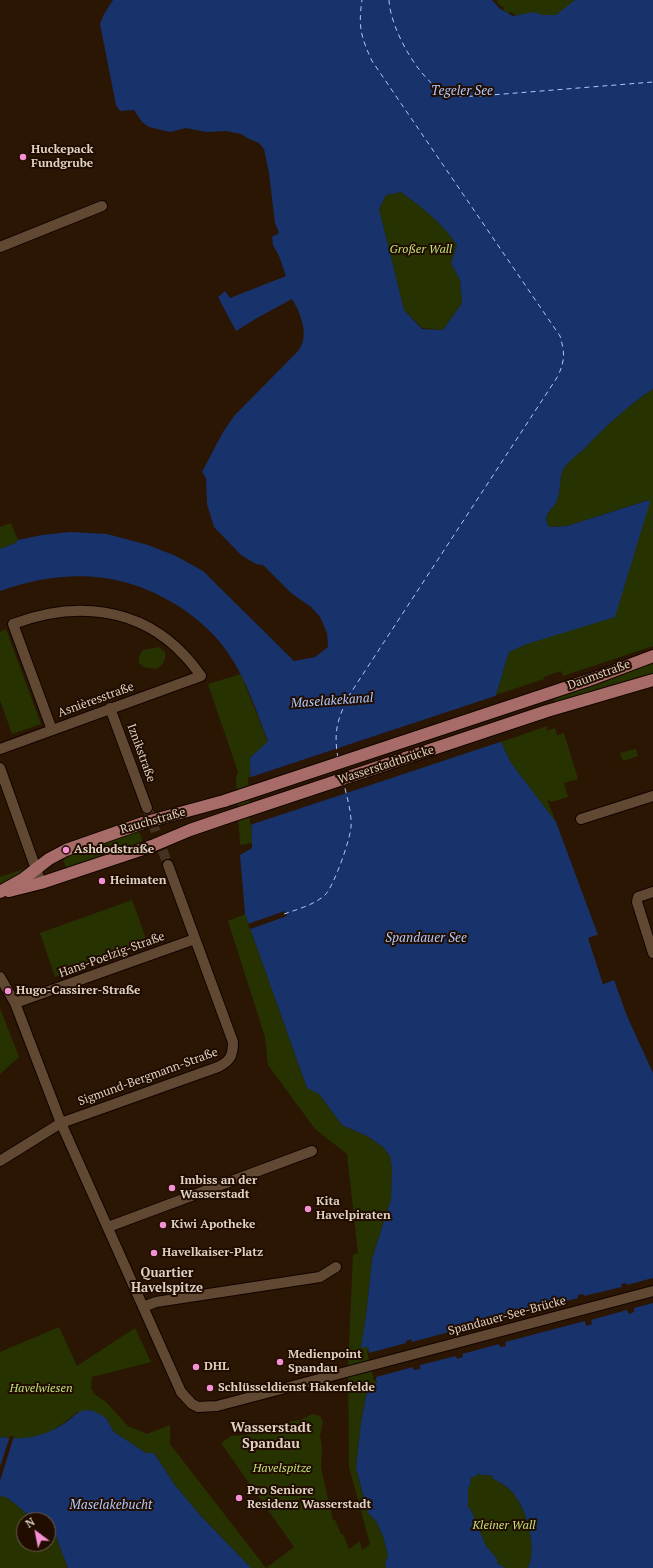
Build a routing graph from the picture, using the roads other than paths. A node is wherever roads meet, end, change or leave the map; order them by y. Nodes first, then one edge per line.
1 (102, 206) dead end
2 (0, 247) edge
3 (653, 656) edge
4 (653, 680) edge
5 (546, 694) joint
6 (110, 708) junction
7 (547, 711) joint
8 (52, 730) junction
9 (0, 749) edge
10 (0, 768) edge
11 (653, 796) edge
12 (224, 800) joint
13 (147, 808) tunnel mouth
14 (225, 818) joint
15 (581, 819) dead end
16 (168, 865) tunnel mouth
17 (36, 869) junction
18 (41, 883) junction
19 (0, 892) edge
20 (653, 892) edge
21 (195, 940) junction
22 (653, 953) edge
23 (0, 977) edge
24 (15, 1003) junction
25 (61, 1123) junction
26 (312, 1151) dead end
27 (0, 1161) edge
28 (108, 1227) junction
29 (336, 1267) dead end
30 (653, 1291) edge
31 (143, 1307) junction

1 - 2 street
3 - 5 main road, Daumstraße
4 - 7 main road, Daumstraße
5 - 12 main road, Wasserstadtbrücke
6 - 8 street, Asnièresstraße
6 - 8 street, Asnièresstraße
6 - 13 street, Iznikstraße
7 - 14 main road, Wasserstadtbrücke
8 - 9 street, Asnièresstraße
10 - 17 street
11 - 15 street
12 - 17 main road, Rauchstraße, bridge
14 - 18 main road, Rauchstraße, bridge
16 - 21 street, Sigmund-Bergmann-Straße
17 - 18 street
17 - 19 main road, Rauchstraße
18 - 19 main road, Rauchstraße
20 - 22 street
21 - 24 street, Hans-Poelzig-Straße
21 - 25 street, Sigmund-Bergmann-Straße
23 - 24 street
24 - 25 street
25 - 27 street, Sigmund-Bergmann-Straße
25 - 28 street
26 - 28 street
28 - 31 street
29 - 31 street
30 - 31 street, Spandauer-See-Brücke

